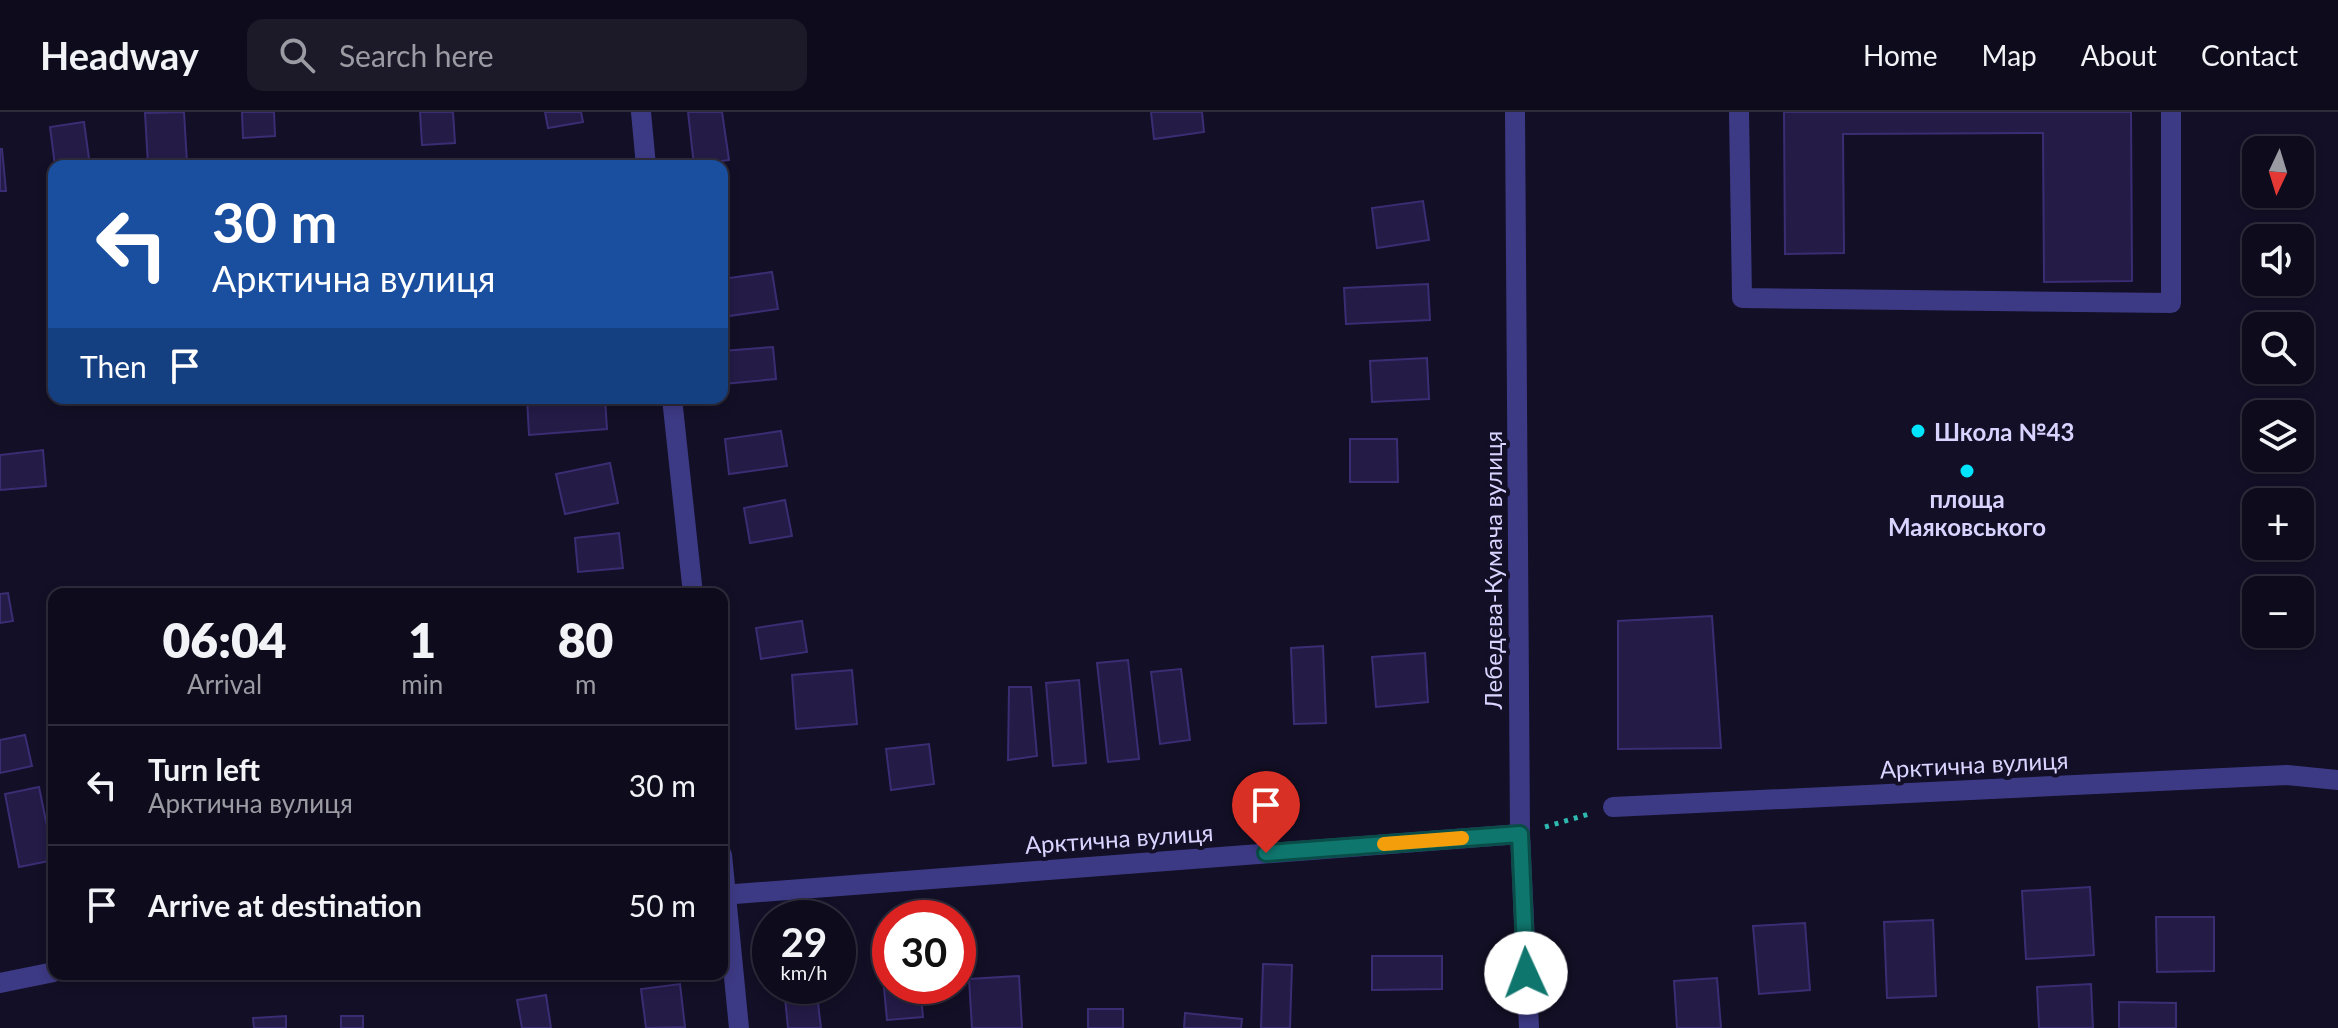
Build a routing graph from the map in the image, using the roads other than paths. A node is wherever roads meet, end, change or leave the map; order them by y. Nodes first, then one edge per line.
1 (641, 112) edge
2 (1515, 112) edge
3 (1739, 112) edge
4 (2171, 112) edge
5 (645, 160) edge
6 (673, 404) edge
7 (692, 588) edge
8 (2338, 780) edge
9 (1613, 807) road end
10 (1520, 834) junction
11 (728, 894) edge
12 (728, 930) edge
13 (48, 973) edge
14 (0, 983) edge
15 (739, 1028) edge
16 (1529, 1028) edge

1 - 5 street
2 - 10 street, Лебедєва-Кумача вулиця
3 - 4 street
6 - 7 street
8 - 9 street, Арктична вулиця
10 - 11 street, Арктична вулиця
10 - 16 street, Лебедєва-Кумача вулиця
12 - 15 street
13 - 14 street

